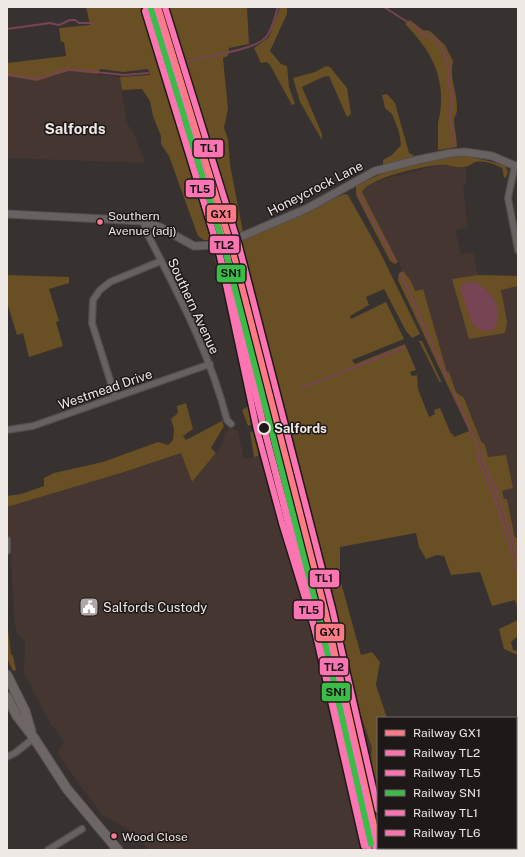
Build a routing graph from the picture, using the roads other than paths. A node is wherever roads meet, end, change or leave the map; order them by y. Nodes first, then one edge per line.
1 (516, 166) edge
2 (7, 214) edge
3 (143, 221) junction
4 (518, 250) edge
5 (161, 261) junction
6 (210, 364) junction
7 (115, 396) junction
8 (231, 424) dead end
9 (7, 430) edge
10 (7, 540) edge
11 (7, 551) edge
12 (7, 675) edge
13 (7, 697) edge
14 (34, 738) junction
15 (7, 757) edge
16 (82, 829) dead end
17 (48, 850) edge
18 (118, 850) edge

1 - 3 street, Honeycrock Lane
1 - 4 street
2 - 3 street, Honeycrock Lane
3 - 5 street, Southern Avenue
5 - 6 street, Southern Avenue
5 - 7 street
6 - 7 street, Westmead Drive
6 - 8 street, Southern Avenue
7 - 9 street, Westmead Drive
10 - 11 street
12 - 14 main road
13 - 14 main road
14 - 15 street
14 - 18 main road
16 - 17 street

